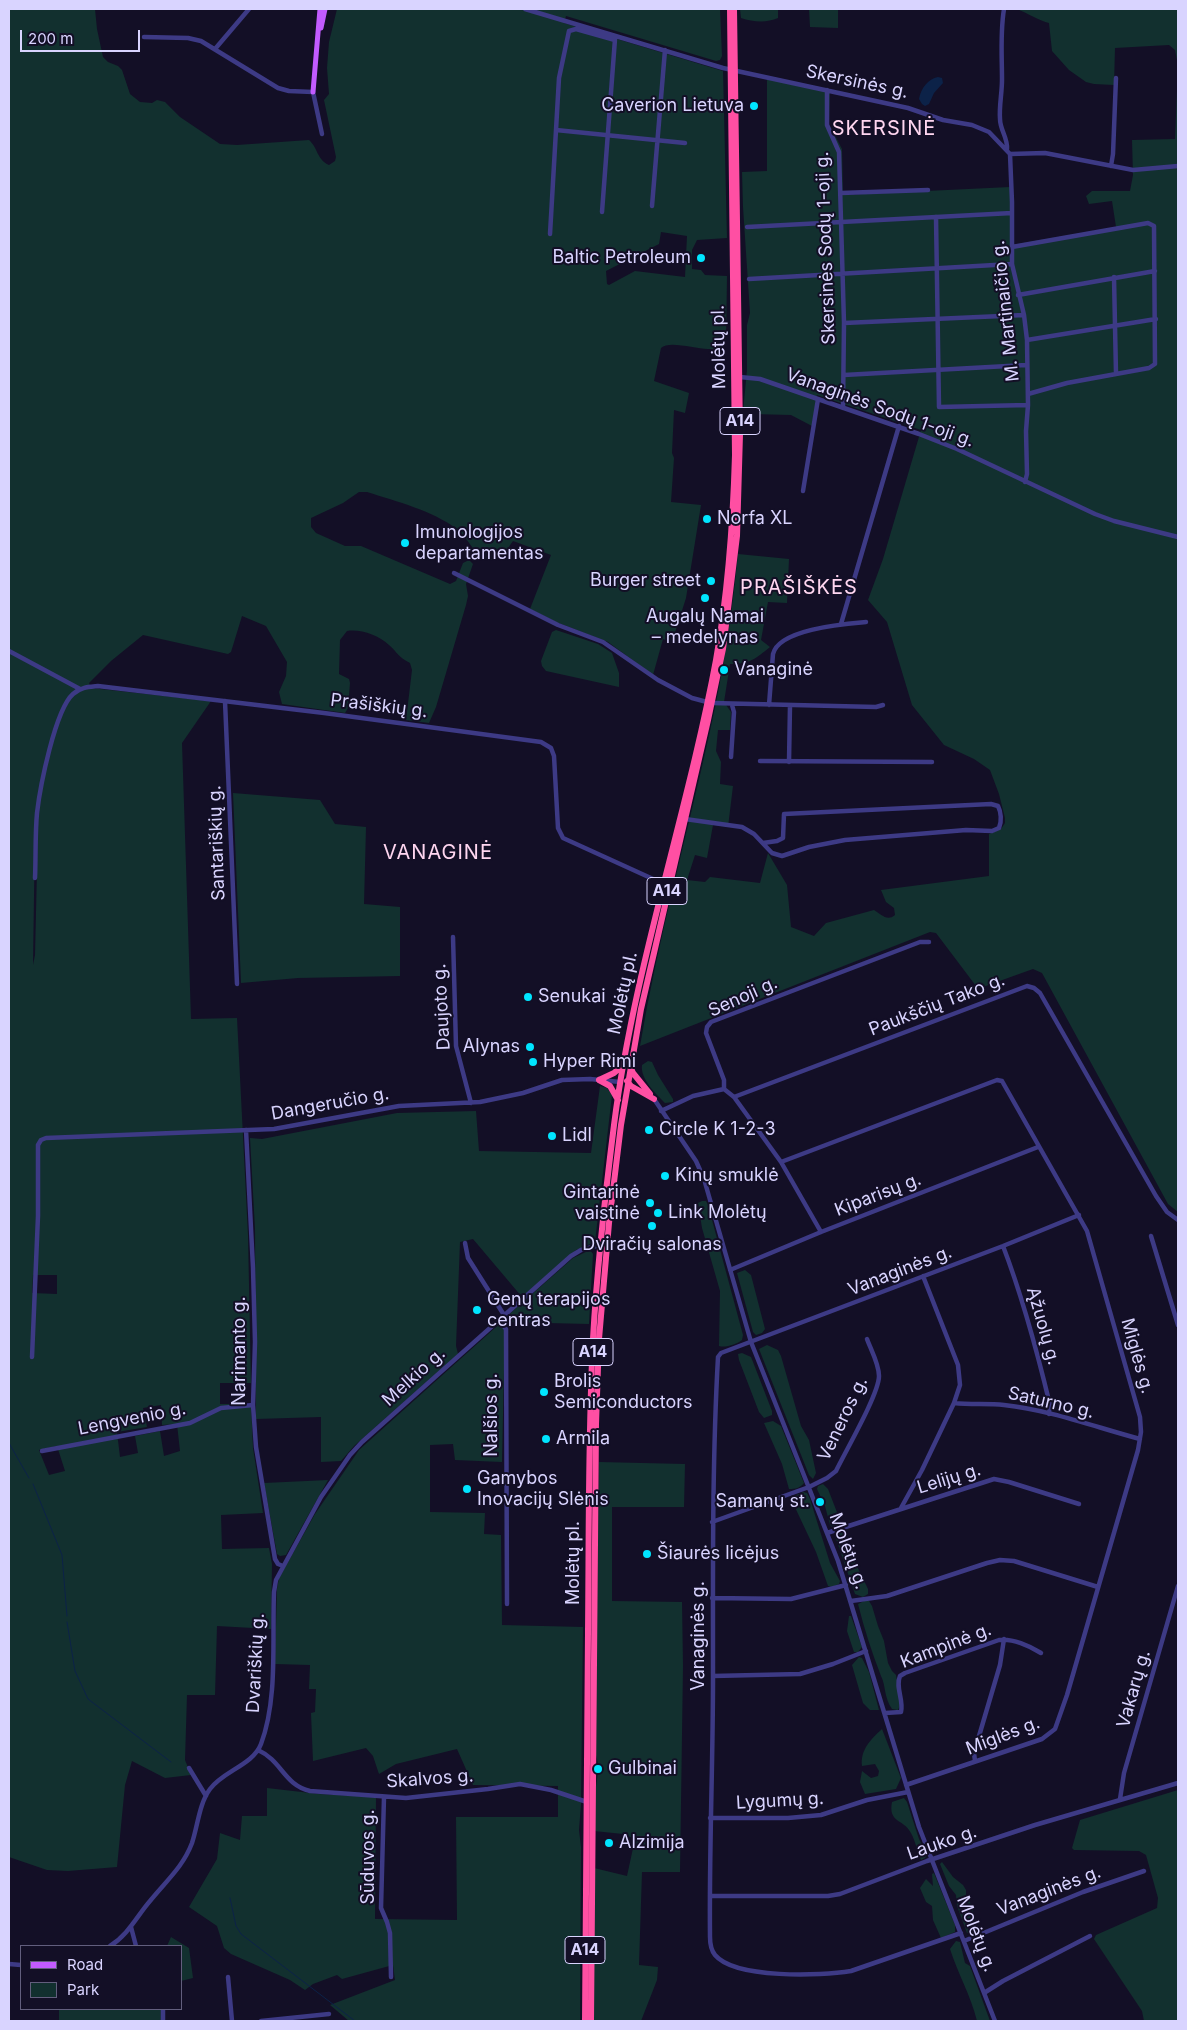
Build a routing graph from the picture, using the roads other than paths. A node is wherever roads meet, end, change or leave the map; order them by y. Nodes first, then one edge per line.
1 (249, 9) edge
2 (320, 9) edge
3 (325, 9) edge
4 (525, 9) edge
5 (730, 9) edge
6 (734, 9) edge
7 (1004, 9) edge
8 (144, 37) dead end
9 (615, 37) junction
10 (317, 41) junction
11 (215, 49) junction
12 (665, 50) junction
13 (733, 70) junction
14 (1116, 78) dead end
15 (827, 90) junction
16 (313, 92) junction
17 (556, 130) junction
18 (322, 134) dead end
19 (607, 135) junction
20 (658, 140) junction
21 (685, 143) dead end
22 (1009, 151) junction
23 (1111, 166) junction
24 (1178, 166) edge
25 (928, 190) dead end
26 (840, 193) junction
27 (652, 206) dead end
28 (602, 212) dead end
29 (1012, 213) junction
30 (936, 218) junction
31 (842, 222) junction
32 (747, 227) dead end
33 (550, 234) dead end
34 (1012, 247) junction
35 (1012, 264) junction
36 (936, 268) junction
37 (1155, 270) junction
38 (843, 273) junction
39 (1114, 277) junction
40 (749, 279) dead end
41 (1018, 295) junction
42 (1024, 315) junction
43 (938, 318) junction
44 (1156, 320) junction
45 (844, 323) junction
46 (1116, 326) junction
47 (1027, 340) junction
48 (1026, 365) junction
49 (940, 369) junction
50 (1116, 374) junction
51 (844, 375) junction
52 (740, 377) junction
53 (1028, 394) junction
54 (818, 399) junction
55 (1028, 405) junction
56 (844, 408) junction
57 (899, 426) junction
58 (1025, 482) junction
59 (803, 491) dead end
60 (1178, 537) edge
61 (454, 573) dead end
62 (866, 622) dead end
63 (841, 624) junction
64 (9, 651) edge
65 (80, 689) junction
66 (225, 701) junction
67 (710, 703) junction
68 (732, 705) junction
69 (769, 705) junction
70 (790, 705) junction
71 (883, 705) dead end
72 (730, 757) dead end
73 (760, 761) dead end
74 (789, 762) junction
75 (932, 762) dead end
76 (685, 819) junction
77 (763, 843) junction
78 (35, 878) dead end
79 (664, 884) junction
80 (453, 938) dead end
81 (929, 942) dead end
82 (237, 984) dead end
83 (631, 1064) junction
84 (623, 1068) junction
85 (599, 1080) junction
86 (623, 1084) junction
87 (643, 1090) junction
88 (724, 1090) junction
89 (734, 1097) junction
90 (654, 1099) joint
91 (621, 1101) junction
92 (471, 1103) junction
93 (661, 1110) junction
94 (246, 1130) junction
95 (1038, 1147) junction
96 (781, 1162) junction
97 (1079, 1215) junction
98 (1178, 1220) edge
99 (821, 1232) junction
100 (1151, 1236) dead end
101 (465, 1243) dead end
102 (600, 1245) junction
103 (1003, 1246) junction
104 (730, 1270) junction
105 (923, 1276) junction
106 (504, 1315) junction
107 (499, 1320) junction
108 (1178, 1325) edge
109 (867, 1339) dead end
110 (751, 1342) junction
111 (32, 1357) dead end
112 (954, 1403) junction
113 (253, 1405) junction
114 (1049, 1414) junction
115 (1140, 1439) junction
116 (42, 1451) dead end
117 (809, 1487) junction
118 (1079, 1504) dead end
119 (901, 1508) junction
120 (712, 1522) junction
121 (827, 1533) junction
122 (283, 1566) junction
123 (846, 1585) junction
124 (1178, 1586) edge
125 (1098, 1587) junction
126 (712, 1598) junction
127 (851, 1601) junction
128 (507, 1604) dead end
129 (1004, 1639) junction
130 (866, 1651) junction
131 (1041, 1653) dead end
132 (713, 1676) junction
133 (885, 1713) junction
134 (258, 1750) junction
135 (975, 1761) junction
136 (189, 1768) dead end
137 (1178, 1783) edge
138 (906, 1785) junction
139 (908, 1792) junction
140 (206, 1796) junction
141 (384, 1796) junction
142 (1120, 1799) junction
143 (586, 1802) junction
144 (710, 1818) junction
145 (932, 1860) junction
146 (1144, 1871) dead end
147 (711, 1896) junction
148 (131, 1927) junction
149 (961, 1933) junction
150 (1090, 1936) dead end
151 (964, 1941) junction
152 (112, 1945) edge
153 (136, 1945) edge
154 (228, 1976) dead end
155 (391, 1977) dead end
156 (984, 1992) junction
157 (329, 2014) dead end
158 (232, 2021) edge
159 (261, 2021) edge
160 (585, 2021) edge
161 (591, 2021) edge
162 (996, 2021) edge

1 - 11 street
2 - 10 main road
3 - 10 main road
4 - 9 street, Skersinės g.
5 - 13 highway, Molėtų pl. / A14
6 - 13 highway, Molėtų pl. / A14
7 - 22 street, M. Martinaičio g.
8 - 11 street
9 - 12 street, Skersinės g.
9 - 17 street
9 - 19 street
10 - 16 main road
11 - 16 street
12 - 13 street, Skersinės g.
12 - 20 street
13 - 15 street, Skersinės g.
13 - 52 highway, Molėtų pl. / A14
13 - 67 highway, Molėtų pl. / A14
14 - 23 street
15 - 22 street, Skersinės g.
15 - 26 street, Skersinės Sodų 1-oji g.
16 - 18 street
17 - 19 street
17 - 33 street
19 - 20 street
19 - 28 street
20 - 21 street
20 - 27 street
22 - 23 street
22 - 29 street, M. Martinaičio g.
23 - 24 street
25 - 26 street
26 - 31 street, Skersinės Sodų 1-oji g.
29 - 30 street
29 - 34 street, M. Martinaičio g.
30 - 31 street
30 - 36 street
31 - 32 street
31 - 38 street, Skersinės Sodų 1-oji g.
34 - 35 street, M. Martinaičio g.
34 - 37 street
35 - 36 street
35 - 41 street, M. Martinaičio g.
36 - 38 street
36 - 43 street
37 - 39 street
37 - 44 street
38 - 40 street
38 - 45 street, Skersinės Sodų 1-oji g.
39 - 41 street
39 - 46 street
41 - 42 street, M. Martinaičio g.
42 - 43 street
42 - 47 street, M. Martinaičio g.
43 - 45 street
43 - 49 street
44 - 46 street
44 - 50 street
45 - 51 street, Skersinės Sodų 1-oji g.
46 - 47 street
46 - 50 street
47 - 48 street, M. Martinaičio g.
48 - 49 street
48 - 53 street, M. Martinaičio g.
49 - 51 street
49 - 55 street
50 - 53 street
51 - 56 street, Skersinės Sodų 1-oji g.
52 - 54 street, Vanaginės Sodų 1-oji g.
52 - 67 highway, Molėtų pl. / A14
53 - 55 street, M. Martinaičio g.
54 - 56 street, Vanaginės Sodų 1-oji g.
54 - 59 street
55 - 58 street, M. Martinaičio g.
56 - 57 street, Vanaginės Sodų 1-oji g.
57 - 58 street, Vanaginės Sodų 1-oji g.
57 - 63 street
58 - 60 street, Vanaginės Sodų 1-oji g.
61 - 67 street
62 - 63 street
63 - 69 street
64 - 65 street
65 - 66 street, Prašiškių g.
65 - 78 street
66 - 79 street, Prašiškių g.
66 - 82 street, Santariškių g.
67 - 68 street
67 - 76 highway, Molėtų pl. / A14
67 - 79 highway, Molėtų pl. / A14
68 - 69 street
68 - 72 street
69 - 70 street
70 - 71 street
70 - 74 street
73 - 74 street
74 - 75 street
76 - 77 street
76 - 83 highway, Molėtų pl. / A14
77 - 77 street
79 - 84 highway, Molėtų pl. / A14
80 - 92 street, Daujoto g.
81 - 88 street, Senoji g.
83 - 86 highway, Molėtų pl. / A14
83 - 87 highway
84 - 85 highway
84 - 86 highway
85 - 86 street, Dangeručio g.
85 - 91 highway
85 - 92 street, Dangeručio g.
86 - 87 highway
86 - 91 highway, Molėtų pl. / A14
87 - 90 highway
87 - 91 highway
88 - 89 street
88 - 93 street
89 - 96 street
89 - 98 street, Paukščių Tako g.
90 - 93 street, Molėtų g.
91 - 102 highway, Molėtų pl. / A14
91 - 161 highway, Molėtų pl. / A14
92 - 94 street, Dangeručio g.
93 - 104 street, Molėtų g.
94 - 111 street, Dangeručio g.
94 - 113 street, Narimanto g.
95 - 96 street, Miglės g.
95 - 97 street, Miglės g.
95 - 99 street, Kiparisų g.
96 - 99 street
97 - 103 street, Vanaginės g.
97 - 115 street, Miglės g.
99 - 104 street, Kiparisų g.
100 - 108 street
101 - 106 street
102 - 106 street, Melkio g.
102 - 143 highway, Molėtų pl. / A14
103 - 105 street, Vanaginės g.
103 - 114 street, Ąžuolų g.
104 - 110 street, Molėtų g.
105 - 110 street, Vanaginės g.
105 - 112 street
106 - 107 street, Melkio g.
107 - 122 street, Melkio g.
107 - 128 street, Nalšios g.
109 - 117 street, Veneros g.
110 - 117 street, Molėtų g.
110 - 120 street, Vanaginės g.
112 - 114 street, Saturno g.
112 - 119 street
113 - 116 street, Lengvenio g.
113 - 122 street, Narimanto g.
114 - 115 street, Saturno g.
115 - 125 street, Miglės g.
117 - 120 street, Veneros g.
117 - 121 street, Molėtų g.
118 - 119 street, Lelijų g.
119 - 121 street, Lelijų g.
120 - 126 street, Vanaginės g.
121 - 123 street, Molėtų g.
122 - 134 street, Dvariškių g.
123 - 126 street
123 - 127 street, Molėtų g.
124 - 142 street, Vakarų g.
125 - 127 street
125 - 135 street, Miglės g.
126 - 132 street, Vanaginės g.
127 - 130 street, Molėtų g.
129 - 131 street, Kampinė g.
129 - 133 street, Kampinė g.
129 - 135 street, Kampinė g.
130 - 132 street
130 - 133 street, Molėtų g.
132 - 144 street, Vanaginės g.
133 - 138 street, Molėtų g.
134 - 140 street
134 - 141 street, Skalvos g.
135 - 138 street, Miglės g.
136 - 140 street
137 - 142 street, Lauko g.
138 - 139 street, Molėtų g.
139 - 144 street, Lygumų g.
139 - 145 street, Molėtų g.
140 - 148 street
141 - 143 street, Skalvos g.
141 - 155 street, Sūduvos g.
142 - 145 street, Lauko g.
143 - 160 highway, Molėtų pl. / A14
144 - 147 street, Vanaginės g.
145 - 147 street, Lauko g.
145 - 149 street, Molėtų g.
146 - 151 street, Vanaginės g.
147 - 149 street, Vanaginės g.
148 - 152 street
148 - 153 street
149 - 151 street, Molėtų g.
150 - 156 street
151 - 156 street, Molėtų g.
154 - 158 street
156 - 162 street, Molėtų g.
157 - 159 street

